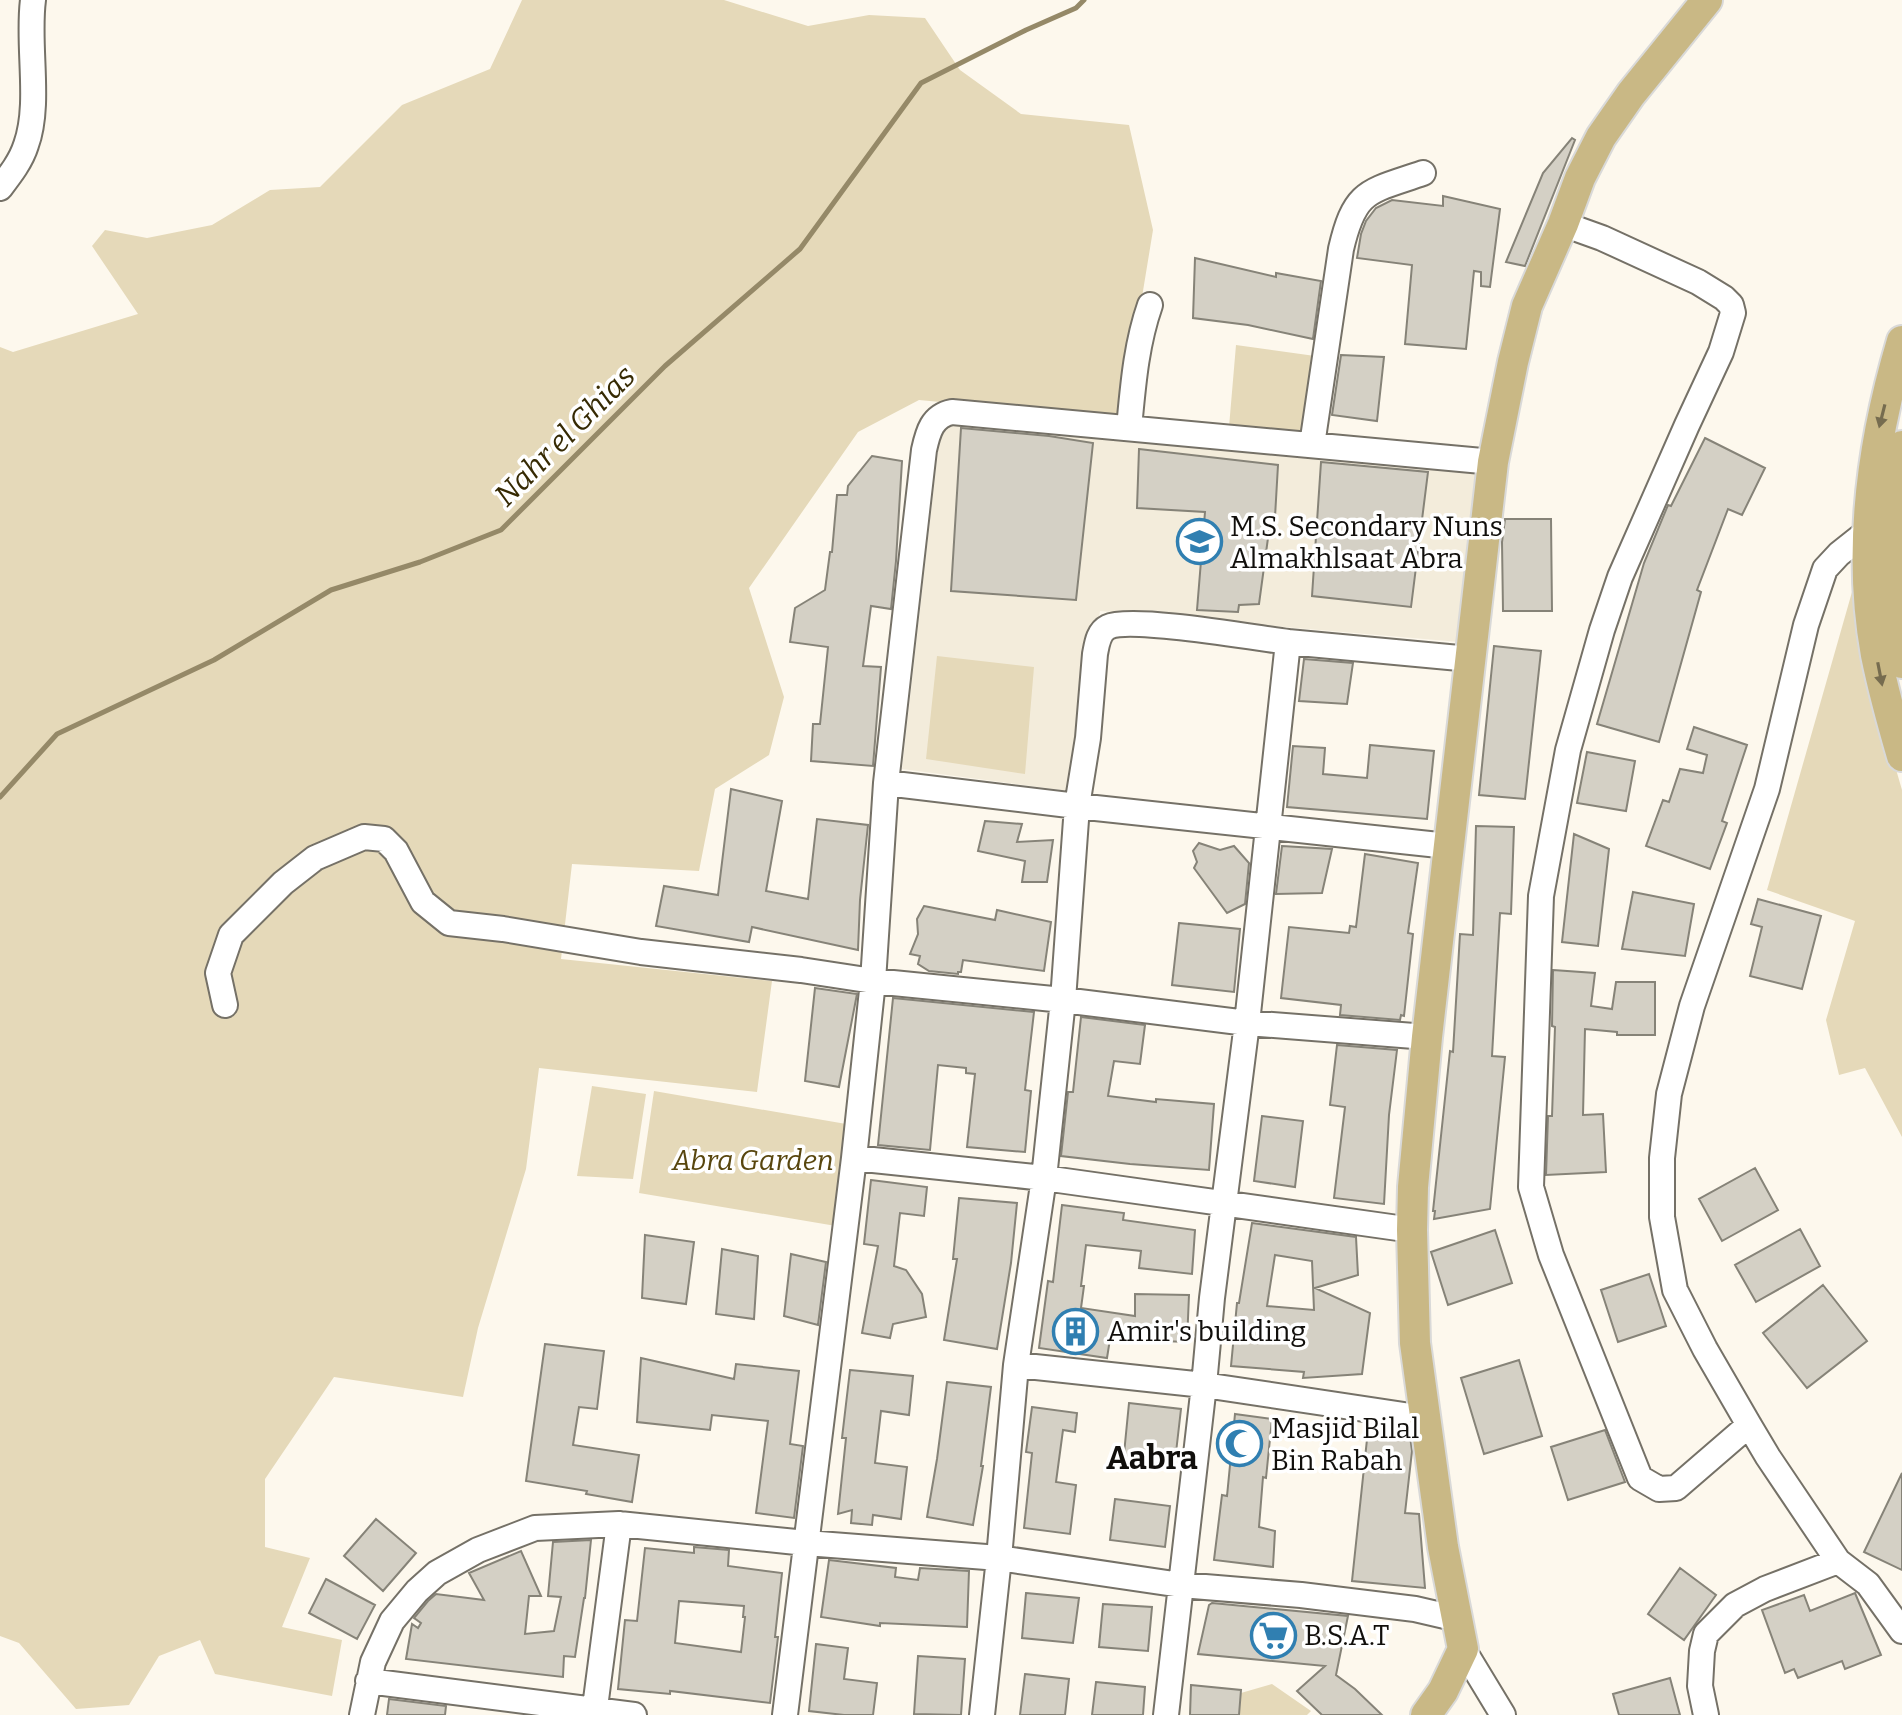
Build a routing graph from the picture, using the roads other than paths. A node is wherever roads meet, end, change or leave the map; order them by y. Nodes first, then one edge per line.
1 (33, 0) edge
2 (1707, 0) edge
3 (1423, 173) dead end
4 (0, 188) edge
5 (1563, 224) junction
6 (1150, 305) dead end
7 (1902, 341) edge
8 (1129, 428) junction
9 (1312, 445) junction
10 (1902, 446) edge
11 (1493, 462) junction
12 (1888, 538) edge
13 (1288, 642) junction
14 (1470, 659) junction
15 (1902, 663) edge
16 (1902, 756) edge
17 (886, 783) junction
18 (1077, 806) junction
19 (1267, 827) junction
20 (1448, 846) junction
21 (873, 981) junction
22 (1063, 1000) junction
23 (225, 1005) dead end
24 (1247, 1023) junction
25 (1427, 1037) junction
26 (854, 1158) junction
27 (1044, 1178) junction
28 (1224, 1202) junction
29 (1412, 1230) junction
30 (1016, 1365) junction
31 (1204, 1385) junction
32 (1424, 1418) junction
33 (1749, 1425) junction
34 (619, 1524) junction
35 (806, 1543) junction
36 (999, 1558) junction
37 (1838, 1561) junction
38 (1181, 1585) junction
39 (1458, 1619) junction
40 (1902, 1631) edge
41 (1463, 1649) junction
42 (368, 1681) junction
43 (594, 1713) edge
44 (362, 1715) edge
45 (634, 1715) edge
46 (785, 1715) edge
47 (982, 1715) edge
48 (1166, 1715) edge
49 (1426, 1715) edge
50 (1503, 1715) edge
51 (1706, 1715) edge

1 - 4 street
2 - 5 main road
3 - 9 street
5 - 11 main road
5 - 33 street
6 - 8 street
7 -> 12 main road
8 - 9 street
8 - 17 street
9 - 11 street
10 - 12 main road
11 - 14 main road
12 - 15 main road
12 -> 16 main road
12 - 33 street
13 - 14 street
13 - 18 street
13 - 19 street
14 - 20 main road
17 - 18 street
17 - 21 street
18 - 19 street
18 - 22 street
19 - 20 street
19 - 24 street
20 - 25 main road
21 - 22 street
21 - 23 street
21 - 26 street
22 - 24 street
22 - 27 street
24 - 25 street
24 - 28 street
25 - 29 main road
26 - 27 street
26 - 35 street
27 - 28 street
27 - 30 street
28 - 29 street
28 - 31 street
29 - 32 main road
30 - 31 street
30 - 36 street
31 - 32 street
31 - 38 street
32 - 39 main road
33 - 37 street
34 - 35 street
34 - 42 street
34 - 43 street
35 - 36 street
35 - 46 street
36 - 38 street
36 - 47 street
37 - 40 street
37 - 51 street
38 - 39 street
38 - 48 street
39 - 41 main road
41 - 49 main road
41 - 50 street
42 - 43 street
42 - 44 street
43 - 45 street

